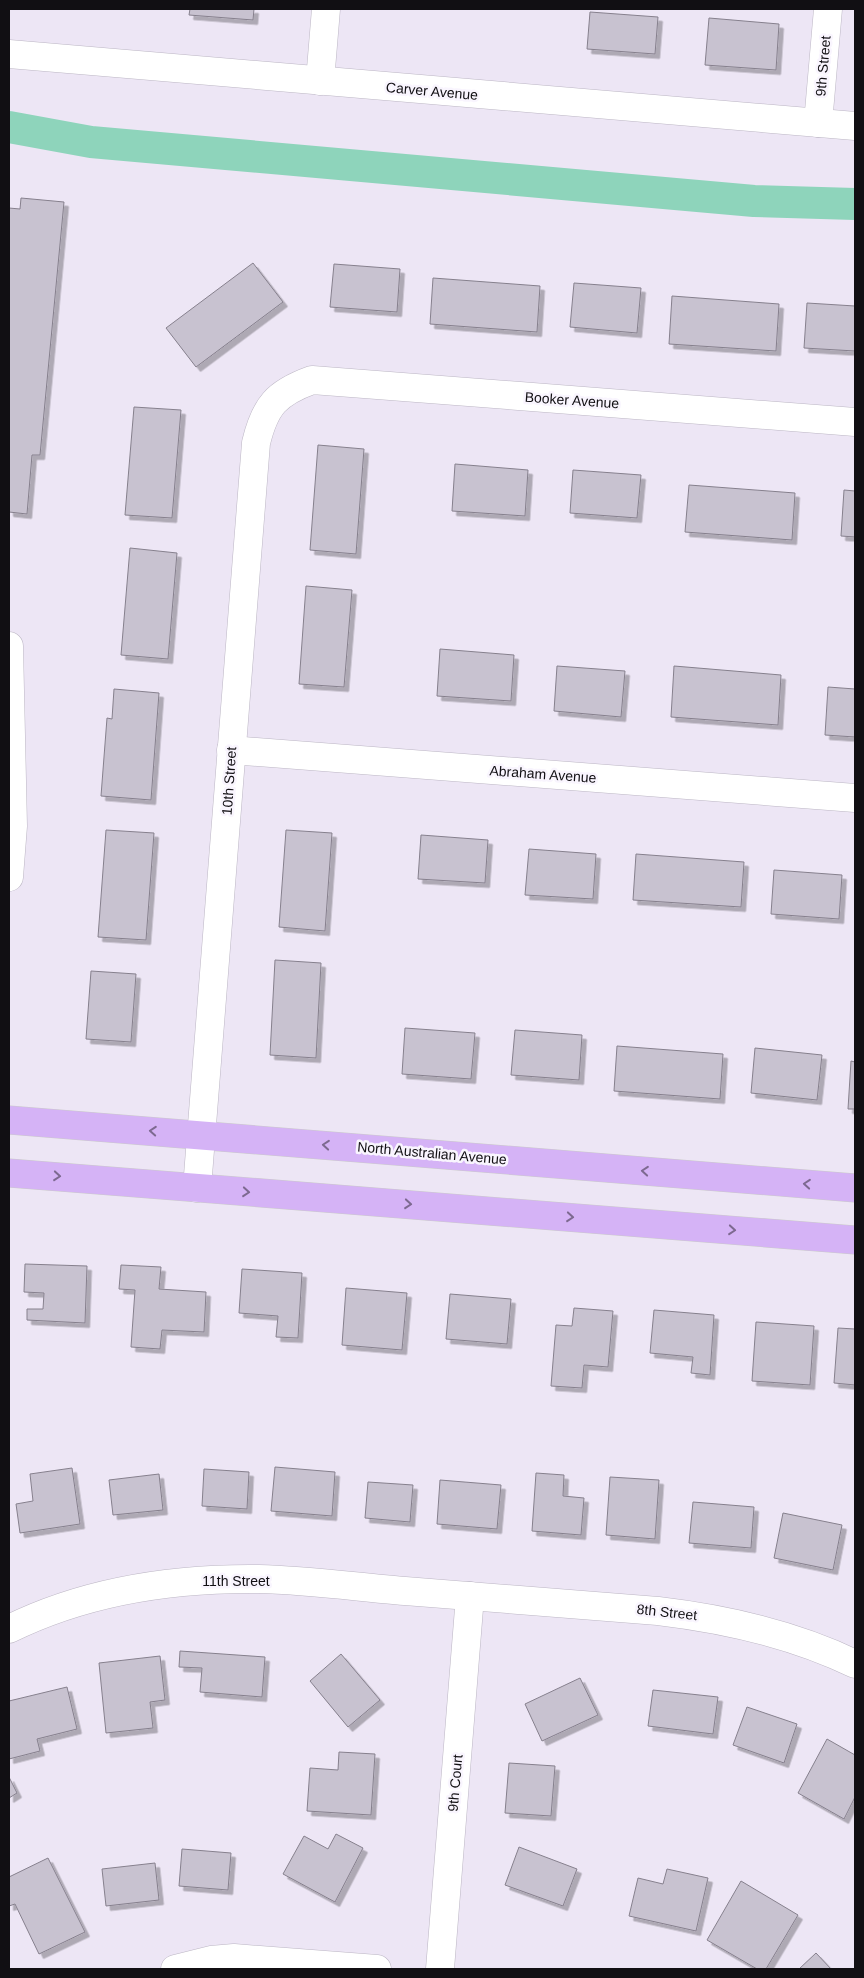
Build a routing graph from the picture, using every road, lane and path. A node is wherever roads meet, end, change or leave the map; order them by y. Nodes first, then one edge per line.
1 (326, 9) edge
2 (828, 9) edge
3 (9, 54) edge
4 (320, 81) junction
5 (818, 123) junction
6 (855, 126) edge
7 (291, 388) joint
8 (855, 422) edge
9 (9, 646) edge
10 (231, 750) junction
11 (855, 798) edge
12 (9, 877) edge
13 (9, 1120) edge
14 (202, 1135) junction
15 (9, 1172) edge
16 (197, 1188) junction
17 (855, 1188) edge
18 (855, 1240) edge
19 (470, 1596) junction
20 (9, 1628) edge
21 (855, 1664) edge
22 (175, 1969) edge
23 (377, 1969) edge
24 (440, 1969) edge

1 - 4 street
2 - 5 street, 9th Street
3 - 4 street, Carver Avenue
4 - 5 street, Carver Avenue
5 - 6 street, Carver Avenue
7 - 8 street, Booker Avenue
7 - 10 street, 10th Street
9 - 12 street
10 - 11 street, Abraham Avenue
10 - 14 street, 10th Street
14 -> 13 main road, North Australian Avenue
14 - 16 street, 10th Street
17 -> 14 main road, North Australian Avenue
15 -> 16 main road
16 -> 18 main road
19 - 20 street, 11th Street
19 - 21 street, 8th Street
19 - 24 street, 9th Court
22 - 23 street

